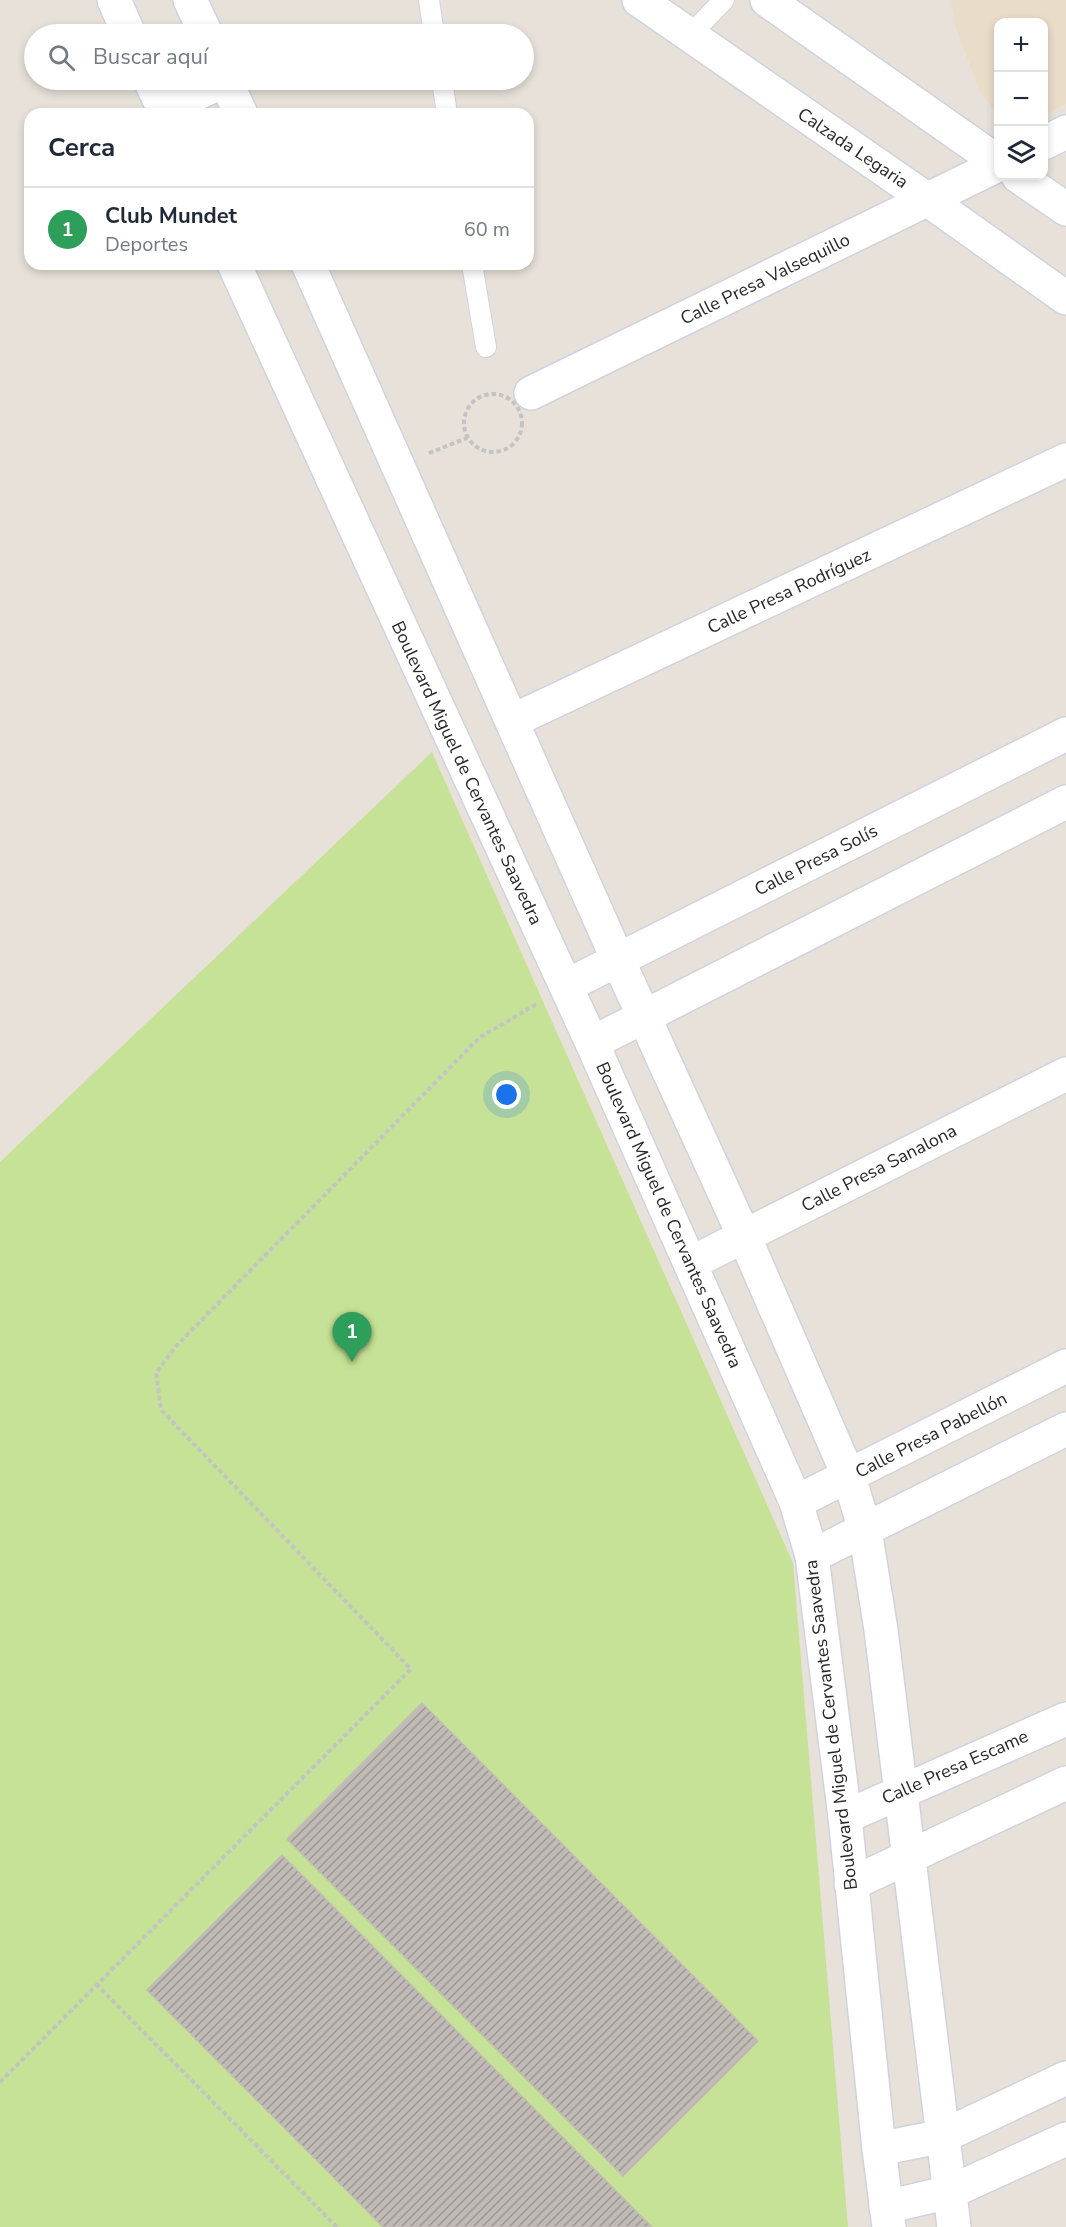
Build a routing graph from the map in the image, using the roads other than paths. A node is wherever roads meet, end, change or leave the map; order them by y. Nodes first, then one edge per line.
1 (114, 0) edge
2 (190, 0) edge
3 (429, 0) edge
4 (639, 0) edge
5 (724, 0) edge
6 (767, 0) edge
7 (125, 24) edge
8 (201, 24) edge
9 (433, 24) edge
10 (689, 36) junction
11 (195, 90) edge
12 (230, 90) edge
13 (443, 90) edge
14 (160, 101) edge
15 (238, 108) edge
16 (446, 108) edge
17 (1066, 132) edge
18 (1048, 141) edge
19 (994, 160) edge
20 (994, 167) edge
21 (1024, 180) edge
22 (928, 200) junction
23 (1066, 209) edge
24 (237, 270) edge
25 (311, 270) edge
26 (473, 270) edge
27 (1066, 298) edge
28 (486, 347) dead end
29 (522, 397) road end
30 (1066, 460) edge
31 (512, 721) junction
32 (1066, 734) edge
33 (1066, 802) edge
34 (618, 960) junction
35 (566, 987) junction
36 (645, 1018) junction
37 (592, 1043) junction
38 (1066, 1074) edge
39 (744, 1236) junction
40 (691, 1263) junction
41 (1066, 1366) edge
42 (1066, 1429) edge
43 (849, 1477) junction
44 (796, 1502) junction
45 (865, 1530) junction
46 (812, 1556) junction
47 (1066, 1719) edge
48 (1066, 1783) edge
49 (901, 1791) junction
50 (845, 1817) junction
51 (909, 1855) junction
52 (851, 1884) junction
53 (1066, 2078) edge
54 (943, 2136) junction
55 (1066, 2139) edge
56 (879, 2149) junction
57 (950, 2192) junction
58 (888, 2217) edge
59 (954, 2227) edge

1 - 7 main road
2 - 8 main road
3 - 9 lane
4 - 10 main road, Calzada Legaria
5 - 10 lane
6 - 19 main road
10 - 22 main road, Calzada Legaria
11 - 14 main road
12 - 15 main road
13 - 16 lane
17 - 18 main road
20 - 22 main road, Calle Presa Valsequillo
21 - 23 main road
22 - 27 main road, Calzada Legaria
22 - 29 main road, Calle Presa Valsequillo
24 - 35 main road, Boulevard Miguel de Cervantes Saavedra
25 - 31 main road
26 - 28 lane
30 - 31 main road, Calle Presa Rodríguez
31 - 34 main road
32 - 34 main road, Calle Presa Solís
33 - 36 main road
34 - 35 main road, Calle Presa Solís
34 - 36 main road
35 - 37 main road, Boulevard Miguel de Cervantes Saavedra
36 - 37 main road
36 - 39 main road
37 - 40 main road, Boulevard Miguel de Cervantes Saavedra
38 - 39 main road, Calle Presa Sanalona
39 - 40 main road, Calle Presa Sanalona
39 - 43 main road
40 - 44 main road, Boulevard Miguel de Cervantes Saavedra
41 - 43 main road, Calle Presa Pabellón
42 - 45 main road
43 - 44 main road, Calle Presa Pabellón
43 - 45 main road
44 - 46 main road, Boulevard Miguel de Cervantes Saavedra
45 - 46 main road
45 - 49 main road
46 - 50 main road, Boulevard Miguel de Cervantes Saavedra
47 - 49 main road, Calle Presa Escame
48 - 51 main road
49 - 50 main road, Calle Presa Escame
49 - 51 main road
50 - 52 main road, Boulevard Miguel de Cervantes Saavedra
51 - 52 main road
51 - 54 main road
52 - 56 main road, Boulevard Miguel de Cervantes Saavedra
53 - 54 main road
54 - 56 main road
54 - 57 main road
55 - 57 main road
56 - 58 main road, Boulevard Miguel de Cervantes Saavedra
57 - 58 main road
57 - 59 main road

